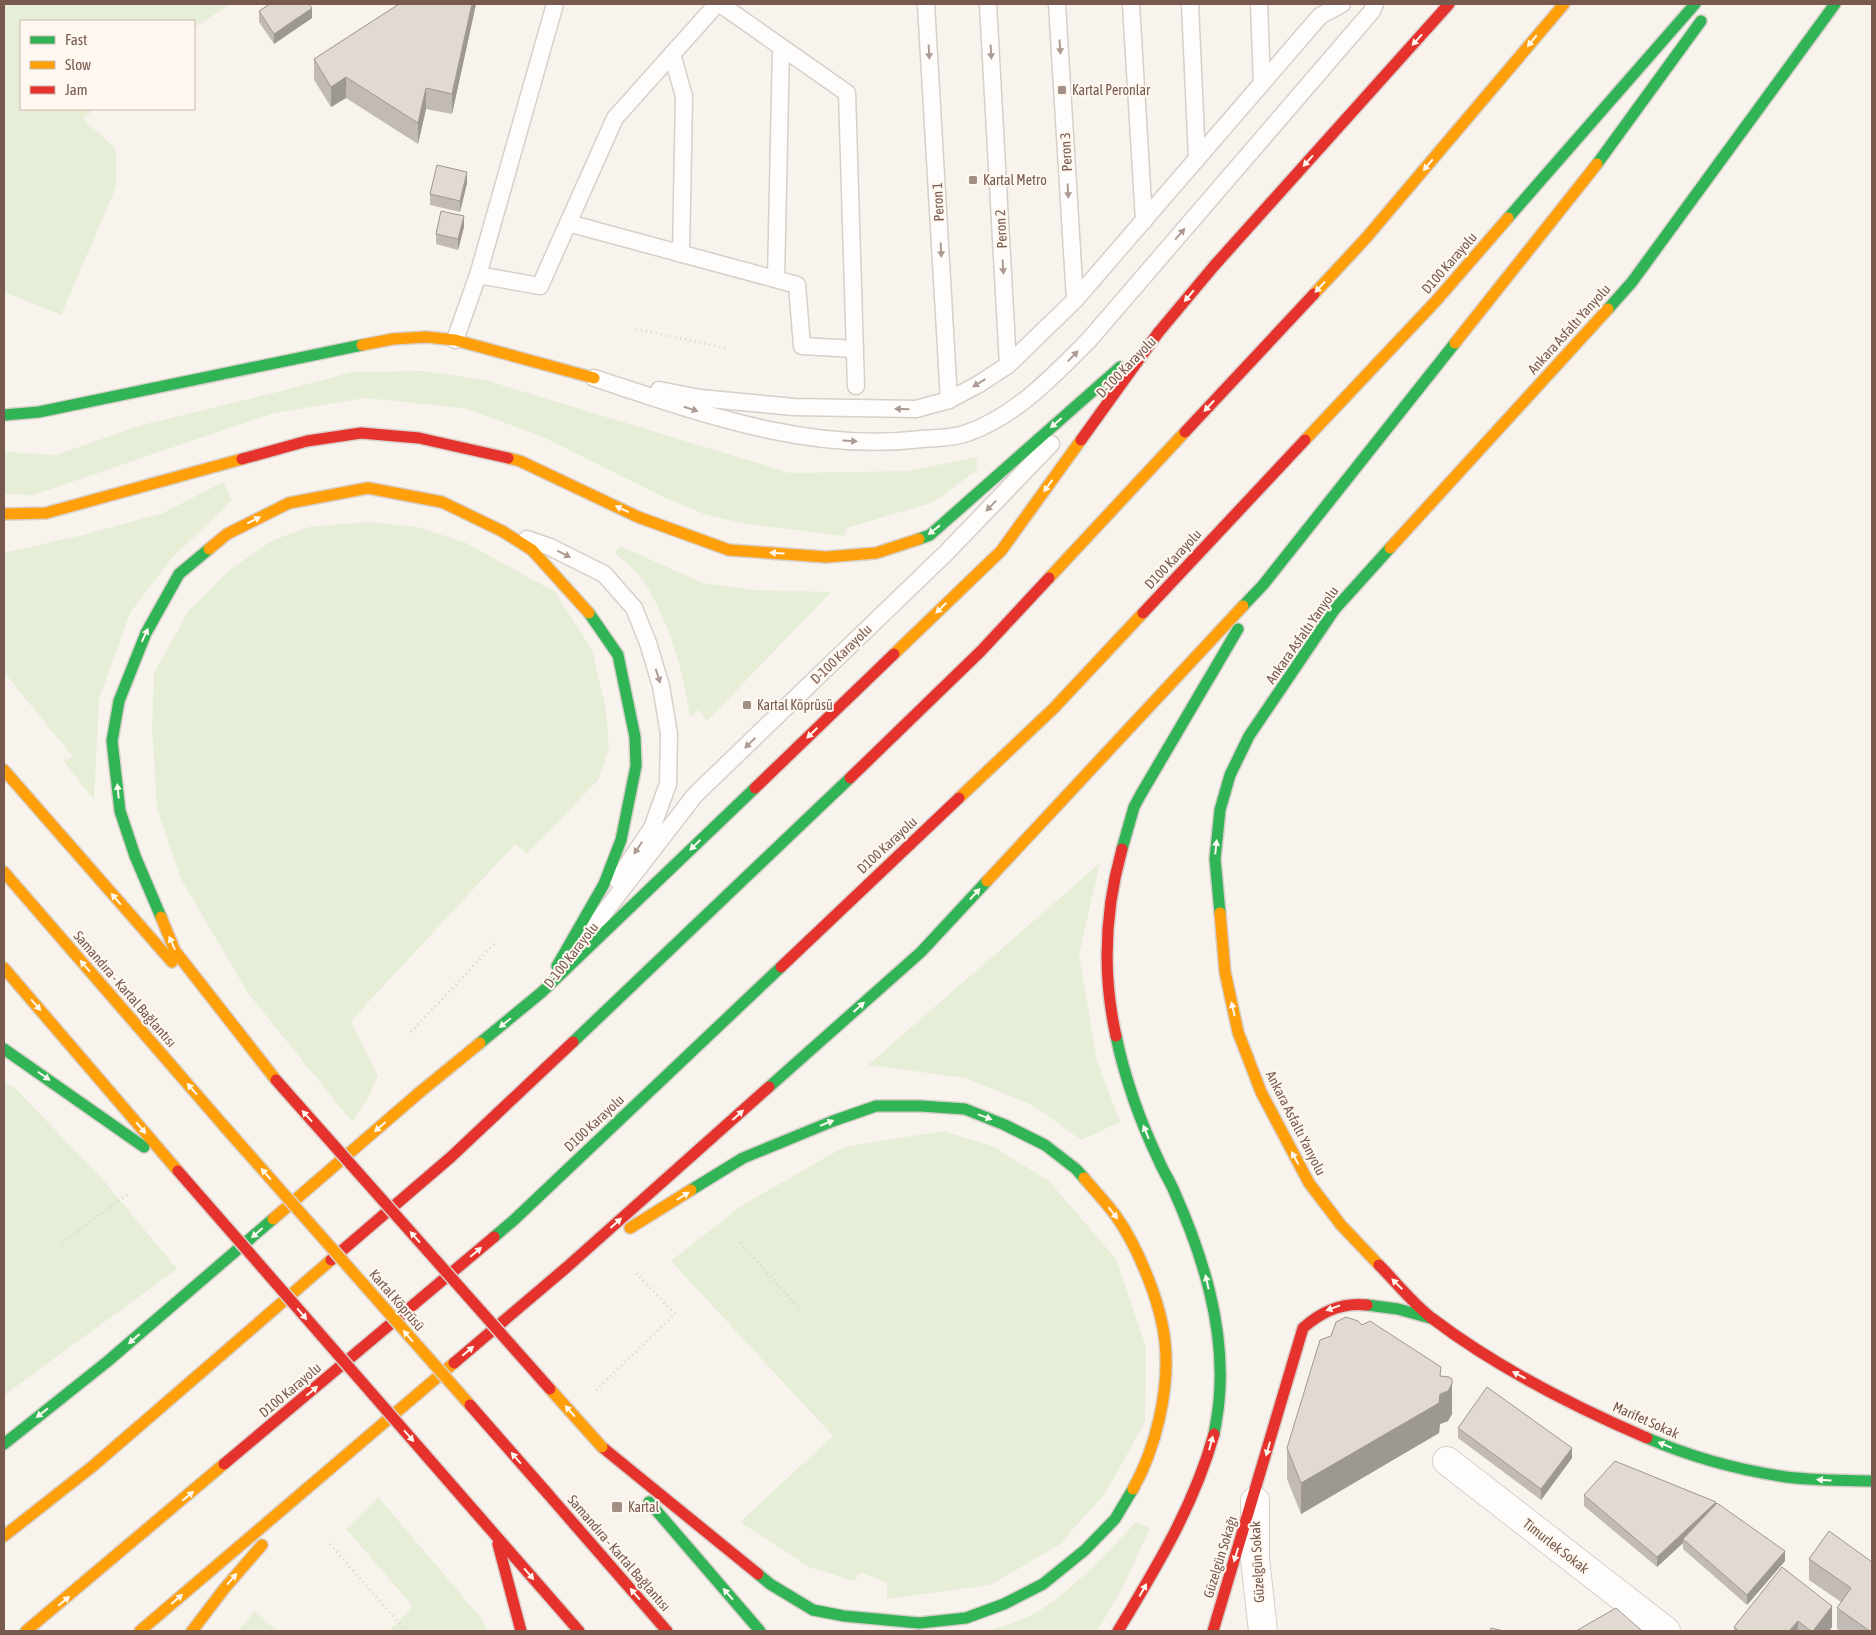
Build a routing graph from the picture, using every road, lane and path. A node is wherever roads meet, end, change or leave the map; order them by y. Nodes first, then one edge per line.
1 (555, 4) edge
2 (719, 4) edge
3 (926, 4) edge
4 (988, 4) edge
5 (1057, 4) edge
6 (1131, 4) edge
7 (1190, 4) edge
8 (1259, 4) edge
9 (1342, 4) edge
10 (1375, 4) edge
11 (1449, 4) edge
12 (1564, 4) edge
13 (1695, 4) edge
14 (1836, 4) edge
15 (1320, 10) edge
16 (1708, 12) dead end
17 (781, 47) junction
18 (672, 54) junction
19 (1262, 84) junction
20 (1197, 159) junction
21 (1144, 221) junction
22 (568, 223) junction
23 (681, 254) junction
24 (478, 275) junction
25 (776, 279) junction
26 (1075, 300) junction
27 (636, 329) dead end
28 (1158, 333) junction
29 (455, 340) junction
30 (727, 348) dead end
31 (855, 349) junction
32 (1008, 365) junction
33 (594, 378) junction
34 (856, 386) dead end
35 (950, 400) junction
36 (4, 415) edge
37 (4, 514) edge
38 (502, 531) junction
39 (1263, 585) junction
40 (4, 770) edge
41 (4, 872) edge
42 (495, 943) dead end
43 (4, 968) edge
44 (542, 992) junction
45 (411, 1032) dead end
46 (4, 1049) edge
47 (276, 1080) junction
48 (224, 1126) joint
49 (178, 1171) junction
50 (128, 1194) dead end
51 (62, 1243) dead end
52 (740, 1243) dead end
53 (567, 1267) junction
54 (635, 1272) dead end
55 (801, 1310) dead end
56 (1432, 1318) junction
57 (108, 1362) junction
58 (595, 1390) dead end
59 (47, 1396) dead end
60 (4, 1444) edge
61 (602, 1447) junction
62 (1447, 1461) dead end
63 (324, 1473) junction
64 (1872, 1481) edge
65 (1256, 1492) junction
66 (548, 1494) joint
67 (4, 1536) edge
68 (497, 1538) junction
69 (330, 1544) dead end
70 (26, 1631) edge
71 (140, 1631) edge
72 (192, 1631) edge
73 (406, 1631) edge
74 (522, 1631) edge
75 (579, 1631) edge
76 (667, 1631) edge
77 (760, 1631) edge
78 (1118, 1631) edge
79 (1213, 1631) edge
80 (1263, 1631) edge
81 (1666, 1631) edge

1 - 24 lane
2 - 17 lane
2 - 18 lane
3 -> 35 lane, Peron 1
4 -> 32 lane, Peron 2
5 -> 26 lane, Peron 3
6 - 21 lane
7 - 20 lane
8 - 19 lane
9 - 15 lane
33 -> 10 lane
11 -> 28 main road
12 -> 67 main road
70 -> 13 main road, D100 Karayolu
56 -> 14 main road, Ankara Asfaltı Yanyolu
15 - 19 lane
16 - 39 main road
17 - 25 lane
17 - 31 lane
18 - 22 lane
18 - 23 lane
19 - 20 lane
20 - 21 lane
21 - 26 lane
22 - 23 lane
22 - 24 lane
23 - 25 lane
24 - 29 lane
25 - 31 lane
26 - 32 lane
27 - 30 path
28 -> 37 main road
28 -> 44 lane, D-100 Karayolu
28 -> 44 main road
29 - 33 main road
29 - 36 main road
31 - 34 lane
32 -> 35 lane
35 -> 33 lane
38 - 44 main road
38 -> 44 lane
47 -> 38 main road
53 -> 39 main road
78 -> 39 main road
47 -> 40 main road
48 -> 41 main road, Samandıra - Kartal Bağlantısı
42 - 45 path
43 -> 49 main road
44 -> 57 main road
46 -> 49 main road
61 -> 47 main road, bridge
66 -> 48 main road, Kartal Köprüsü, bridge
49 -> 68 main road, bridge
50 - 51 path
52 - 55 path
53 -> 61 main road
63 -> 53 main road
54 - 58 path
64 -> 56 main road, Marifet Sokak
56 -> 65 main road, Güzelgün Sokağı
57 - 59 main road
57 -> 60 main road
77 -> 61 main road
62 - 81 street, Timurlek Sokak
71 -> 63 main road
72 -> 63 main road
65 -> 79 main road, Güzelgün Sokağı
65 - 80 street, Güzelgün Sokak
76 -> 66 main road, Samandıra - Kartal Bağlantısı
68 - 74 main road
68 -> 75 main road
69 - 73 path

